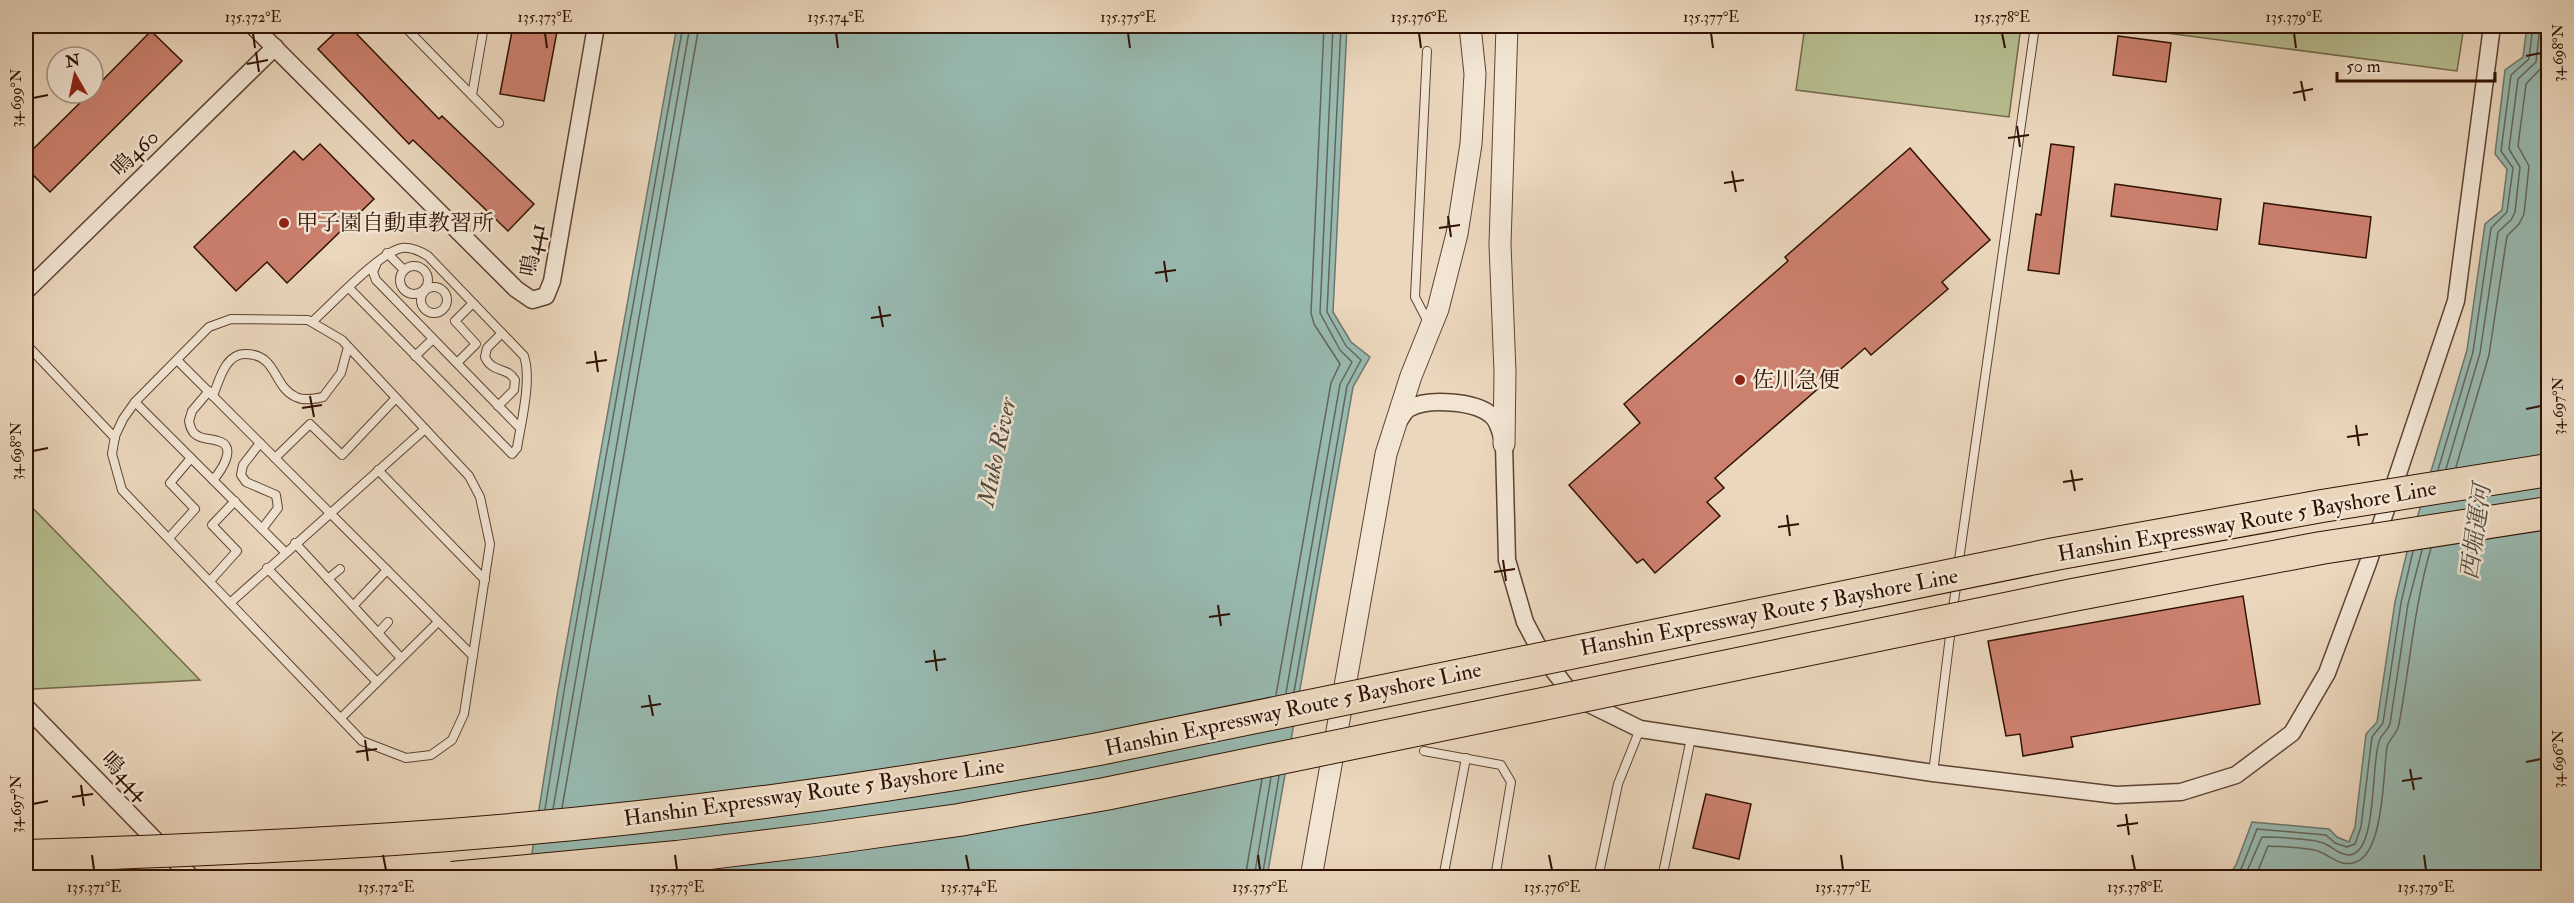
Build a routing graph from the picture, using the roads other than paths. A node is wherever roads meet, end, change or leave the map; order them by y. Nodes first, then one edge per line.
1 (253, 26) edge
2 (404, 26) edge
3 (484, 26) edge
4 (596, 26) edge
5 (1470, 26) edge
6 (1507, 26) edge
7 (2036, 26) edge
8 (2492, 26) edge
9 (275, 47) junction
10 (1427, 51) dead end
11 (471, 95) junction
12 (499, 123) dead end
13 (387, 253) junction
14 (378, 262) junction
15 (404, 270) junction
16 (453, 282) junction
17 (349, 288) junction
18 (423, 290) junction
19 (26, 291) edge
20 (443, 291) junction
21 (473, 303) junction
22 (312, 322) junction
23 (1431, 327) junction
24 (502, 333) junction
25 (433, 339) junction
26 (26, 344) edge
27 (348, 347) junction
28 (415, 356) junction
29 (177, 360) junction
30 (457, 363) junction
31 (211, 394) junction
32 (396, 398) junction
33 (135, 402) junction
34 (498, 406) junction
35 (1394, 427) junction
36 (520, 428) junction
37 (425, 429) junction
38 (115, 438) junction
39 (260, 443) junction
40 (1504, 444) junction
41 (191, 458) junction
42 (275, 459) junction
43 (378, 470) junction
44 (2548, 470) edge
45 (213, 480) junction
46 (235, 501) junction
47 (330, 513) junction
48 (2548, 513) edge
49 (262, 529) junction
50 (169, 538) junction
51 (295, 543) junction
52 (285, 552) junction
53 (267, 568) junction
54 (340, 569) dead end
55 (387, 570) junction
56 (328, 579) junction
57 (485, 580) junction
58 (210, 582) junction
59 (230, 603) junction
60 (353, 606) junction
61 (388, 622) dead end
62 (438, 622) junction
63 (378, 633) junction
64 (473, 656) junction
65 (401, 658) junction
66 (377, 682) junction
67 (26, 707) edge
68 (341, 718) junction
69 (1640, 729) junction
70 (1691, 738) junction
71 (1424, 751) dead end
72 (1466, 758) junction
73 (1933, 773) junction
74 (26, 856) edge
75 (192, 878) edge
76 (452, 878) edge
77 (1311, 878) edge
78 (1443, 878) edge
79 (1495, 878) edge
80 (1598, 878) edge
81 (1662, 878) edge

1 - 9 street, 鳴441
2 - 11 lane
3 - 11 lane
4 - 9 street, 鳴441
5 - 23 street
6 - 40 street
7 - 73 lane
8 - 73 street
9 - 19 street, 鳴460
10 - 23 lane
11 - 12 lane
13 - 14 lane
13 - 15 lane
13 - 16 lane
14 - 17 lane
14 - 25 lane
15 - 18 lane
15 - 18 lane
16 - 20 lane
16 - 21 lane
17 - 22 lane
17 - 28 lane
18 - 20 lane
18 - 20 lane
21 - 24 lane
21 - 30 lane
22 - 27 lane
22 - 29 lane
23 - 35 street
24 - 34 lane
24 - 36 lane
25 - 28 lane
25 - 30 lane
26 - 38 lane
27 - 31 lane
27 - 32 lane
28 - 36 lane
29 - 31 lane
29 - 33 lane
30 - 34 lane
31 - 39 lane
31 - 45 lane
32 - 37 lane
32 - 42 lane
33 - 38 lane
33 - 41 lane
34 - 36 lane
35 - 40 street
35 - 77 street
37 - 43 lane
37 - 57 lane
38 - 50 lane
39 - 42 lane
39 - 49 lane
40 - 69 street
41 - 45 lane
41 - 50 lane
42 - 47 lane
43 - 47 lane
43 - 57 lane
44 - 74 highway, Hanshin Expressway Route 5 Bayshore Line, bridge
45 - 46 lane
46 - 49 lane
46 - 58 lane
47 - 51 lane
47 - 55 lane
48 - 76 highway, Hanshin Expressway Route 5 Bayshore Line, bridge
49 - 52 lane
50 - 58 lane
51 - 52 lane
51 - 56 lane
52 - 53 lane
53 - 59 lane
53 - 66 lane
54 - 56 lane
55 - 60 lane
55 - 62 lane
56 - 60 lane
57 - 64 lane
58 - 59 lane
59 - 68 lane
60 - 63 lane
61 - 63 lane
62 - 64 lane
62 - 65 lane
63 - 65 lane
64 - 68 lane
65 - 66 lane
66 - 68 lane
67 - 75 street, 鳴444
69 - 70 street
69 - 80 lane
70 - 73 street
70 - 81 lane
71 - 72 lane
72 - 78 lane
72 - 79 lane

